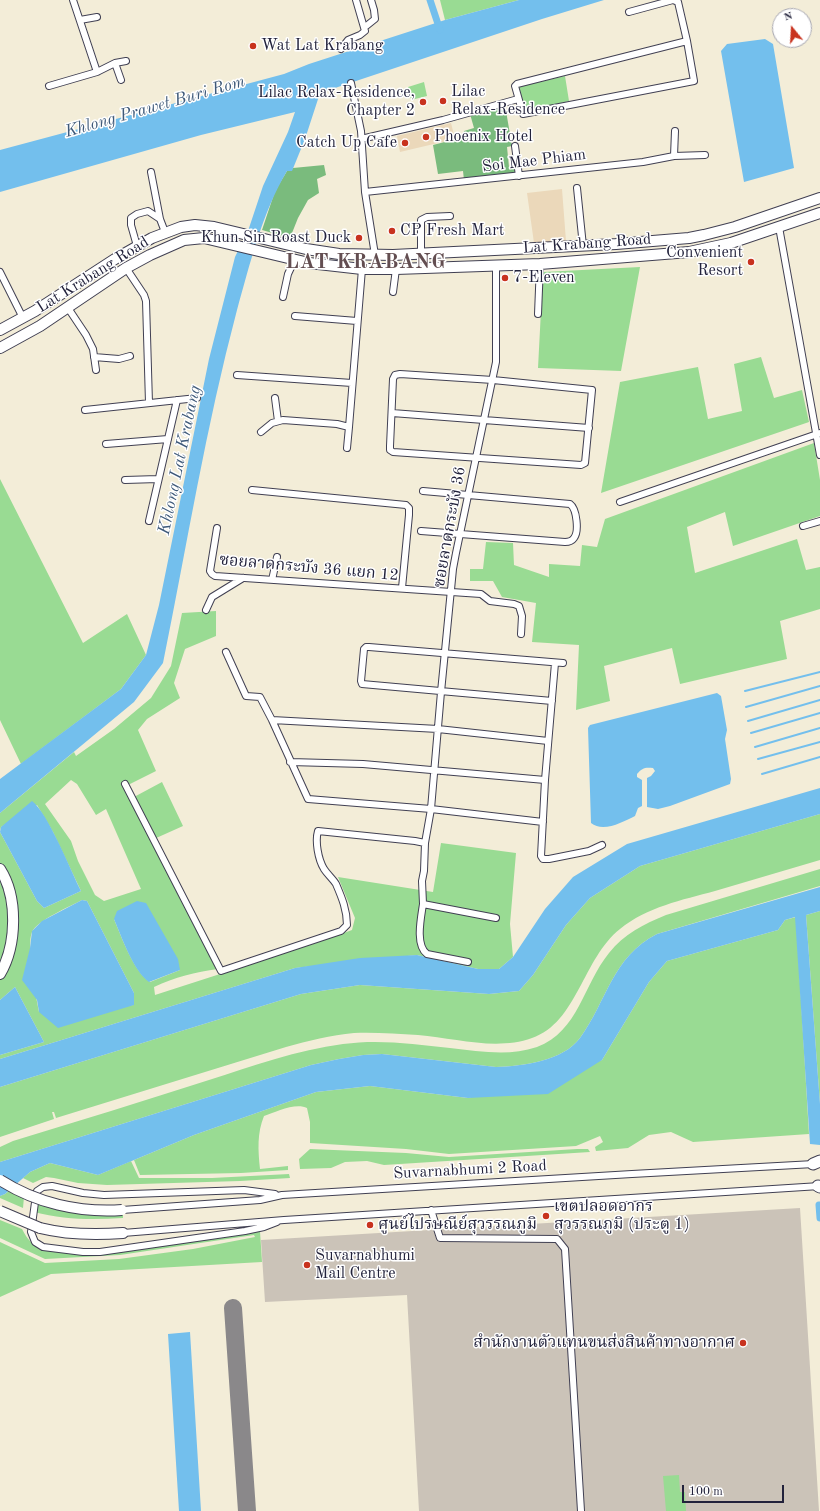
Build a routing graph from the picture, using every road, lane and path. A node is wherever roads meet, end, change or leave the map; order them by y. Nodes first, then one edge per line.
1 (73, 0) edge
2 (356, 0) edge
3 (371, 0) edge
4 (629, 12) dead end
5 (97, 17) dead end
6 (80, 20) junction
7 (365, 27) junction
8 (687, 41) junction
9 (341, 49) dead end
10 (126, 61) dead end
11 (115, 63) junction
12 (97, 72) junction
13 (120, 80) dead end
14 (351, 83) dead end
15 (49, 86) dead end
16 (518, 99) junction
17 (675, 131) dead end
18 (361, 139) junction
19 (514, 146) dead end
20 (705, 154) dead end
21 (674, 156) junction
22 (151, 172) dead end
23 (519, 176) junction
24 (577, 188) dead end
25 (365, 192) junction
26 (820, 198) edge
27 (800, 204) junction
28 (820, 213) edge
29 (450, 216) dead end
30 (806, 218) junction
31 (160, 219) junction
32 (779, 227) junction
33 (165, 232) junction
34 (137, 246) junction
35 (583, 246) junction
36 (496, 250) junction
37 (421, 254) junction
38 (375, 255) junction
39 (291, 258) junction
40 (496, 264) junction
41 (540, 264) junction
42 (126, 268) junction
43 (362, 269) junction
44 (396, 269) junction
45 (0, 272) edge
46 (393, 292) dead end
47 (283, 297) dead end
48 (68, 308) junction
49 (538, 314) dead end
50 (295, 316) dead end
51 (23, 318) junction
52 (357, 321) junction
53 (0, 330) edge
54 (0, 348) edge
55 (130, 356) dead end
56 (94, 357) junction
57 (96, 370) dead end
58 (237, 375) dead end
59 (493, 380) junction
60 (352, 383) junction
61 (197, 398) dead end
62 (276, 398) dead end
63 (177, 400) junction
64 (149, 403) junction
65 (85, 410) dead end
66 (392, 413) junction
67 (484, 420) junction
68 (278, 421) junction
69 (349, 427) junction
70 (589, 428) junction
71 (260, 432) dead end
72 (818, 434) edge
73 (168, 439) junction
74 (106, 444) dead end
75 (347, 448) dead end
76 (820, 455) edge
77 (476, 458) junction
78 (158, 479) junction
79 (125, 480) dead end
80 (252, 490) dead end
81 (423, 491) dead end
82 (468, 496) junction
83 (620, 502) dead end
84 (820, 520) edge
85 (149, 521) dead end
86 (803, 526) dead end
87 (217, 528) dead end
88 (421, 531) dead end
89 (460, 534) junction
90 (277, 557) dead end
91 (244, 578) junction
92 (272, 580) junction
93 (402, 588) junction
94 (452, 593) junction
95 (206, 610) dead end
96 (521, 634) dead end
97 (226, 652) dead end
98 (445, 653) junction
99 (555, 662) junction
100 (563, 663) dead end
101 (441, 692) junction
102 (552, 701) junction
103 (272, 720) junction
104 (438, 729) junction
105 (548, 741) junction
106 (290, 762) junction
107 (434, 769) junction
108 (545, 780) junction
109 (126, 784) dead end
110 (431, 809) junction
111 (543, 822) junction
112 (425, 843) junction
113 (602, 845) dead end
114 (0, 869) edge
115 (423, 904) junction
116 (496, 918) dead end
117 (468, 962) dead end
118 (0, 974) edge
119 (818, 1163) edge
120 (0, 1180) edge
121 (819, 1187) edge
122 (282, 1195) junction
123 (122, 1210) joint
124 (431, 1210) junction
125 (0, 1211) edge
126 (0, 1217) edge
127 (284, 1220) junction
128 (40, 1228) junction
129 (124, 1233) joint
130 (581, 1511) edge

1 - 6 street
2 - 7 street
3 - 7 street
4 - 8 street
5 - 6 street
6 - 12 street
7 - 9 street
8 - 16 street
8 - 16 street
10 - 11 street
11 - 12 street
11 - 13 street
12 - 15 street
14 - 18 street
16 - 18 street
17 - 21 street
18 - 25 street
19 - 23 street
20 - 21 street, Soi Mae Phiam
21 - 23 street, Soi Mae Phiam
22 - 31 street
23 - 25 street, Soi Mae Phiam
24 - 35 street
25 - 38 street
26 - 27 main road, Lat Krabang Road
27 - 30 main road
27 - 35 main road, Lat Krabang Road
28 - 30 main road, Lat Krabang Road
29 - 37 street
30 - 32 main road, Lat Krabang Road
31 - 33 street
31 - 34 street
32 - 41 main road, Lat Krabang Road
32 - 72 street
33 - 34 main road, Lat Krabang Road
33 - 38 main road, Lat Krabang Road
34 - 51 main road, Lat Krabang Road
35 - 36 main road, Lat Krabang Road
36 - 37 main road, Lat Krabang Road
36 - 40 main road
37 - 38 main road, Lat Krabang Road
39 - 42 main road, Lat Krabang Road
39 - 43 main road, Lat Krabang Road
39 - 47 street
40 - 41 main road, Lat Krabang Road
40 - 44 main road, Lat Krabang Road
40 - 59 street, ซอยลาดกระบัง 36
41 - 49 street
42 - 48 main road, Lat Krabang Road
42 - 64 street
43 - 44 main road, Lat Krabang Road
43 - 52 street
44 - 46 street
45 - 51 street
48 - 54 main road, Lat Krabang Road
48 - 56 street
50 - 52 street
51 - 53 main road, Lat Krabang Road
52 - 60 street
55 - 56 street
56 - 57 street
58 - 60 street
59 - 66 street
59 - 67 street, ซอยลาดกระบัง 36
59 - 70 street
60 - 69 street
61 - 63 street
62 - 68 street
63 - 64 street
63 - 73 street
64 - 65 street
66 - 67 street
66 - 77 street
67 - 70 street
67 - 77 street, ซอยลาดกระบัง 36
68 - 69 street
68 - 71 street
69 - 75 street
70 - 77 street
72 - 76 street
72 - 83 street
73 - 74 street
73 - 78 street
77 - 82 street, ซอยลาดกระบัง 36
78 - 79 street
78 - 85 street
80 - 93 street
81 - 82 street
82 - 89 street, ซอยลาดกระบัง 36
82 - 89 street
84 - 86 street
87 - 91 street, ซอยลาดกระบัง 36 แยก 12
88 - 89 street
89 - 94 street, ซอยลาดกระบัง 36
90 - 92 street
91 - 92 street, ซอยลาดกระบัง 36 แยก 12
91 - 95 street
92 - 93 street, ซอยลาดกระบัง 36 แยก 12
93 - 94 street, ซอยลาดกระบัง 36 แยก 12
94 - 96 street, ซอยลาดกระบัง 36 แยก 12
94 - 98 street, ซอยลาดกระบัง 36
97 - 103 street
98 - 99 street
98 - 101 street, ซอยลาดกระบัง 36
98 - 101 street
99 - 100 street
99 - 102 street
101 - 102 street
101 - 104 street, ซอยลาดกระบัง 36
102 - 105 street
103 - 104 street
103 - 106 street
104 - 105 street
104 - 107 street, ซอยลาดกระบัง 36
105 - 108 street
106 - 107 street
106 - 110 street
107 - 108 street
107 - 110 street, ซอยลาดกระบัง 36
108 - 111 street
109 - 112 street
110 - 111 street
110 - 112 street, ซอยลาดกระบัง 36
111 - 113 street
112 - 115 street, ซอยลาดกระบัง 36
114 - 118 main road
115 - 116 street
115 - 117 street, ซอยลาดกระบัง 36
119 - 122 street, Suvarnabhumi 2 Road
120 - 123 main road, bridge
121 - 124 street
122 - 123 street, Suvarnabhumi 2 Road
122 - 127 street
124 - 127 street
124 - 130 street
125 - 128 main road, bridge
126 - 128 main road
127 - 129 street
128 - 129 main road

